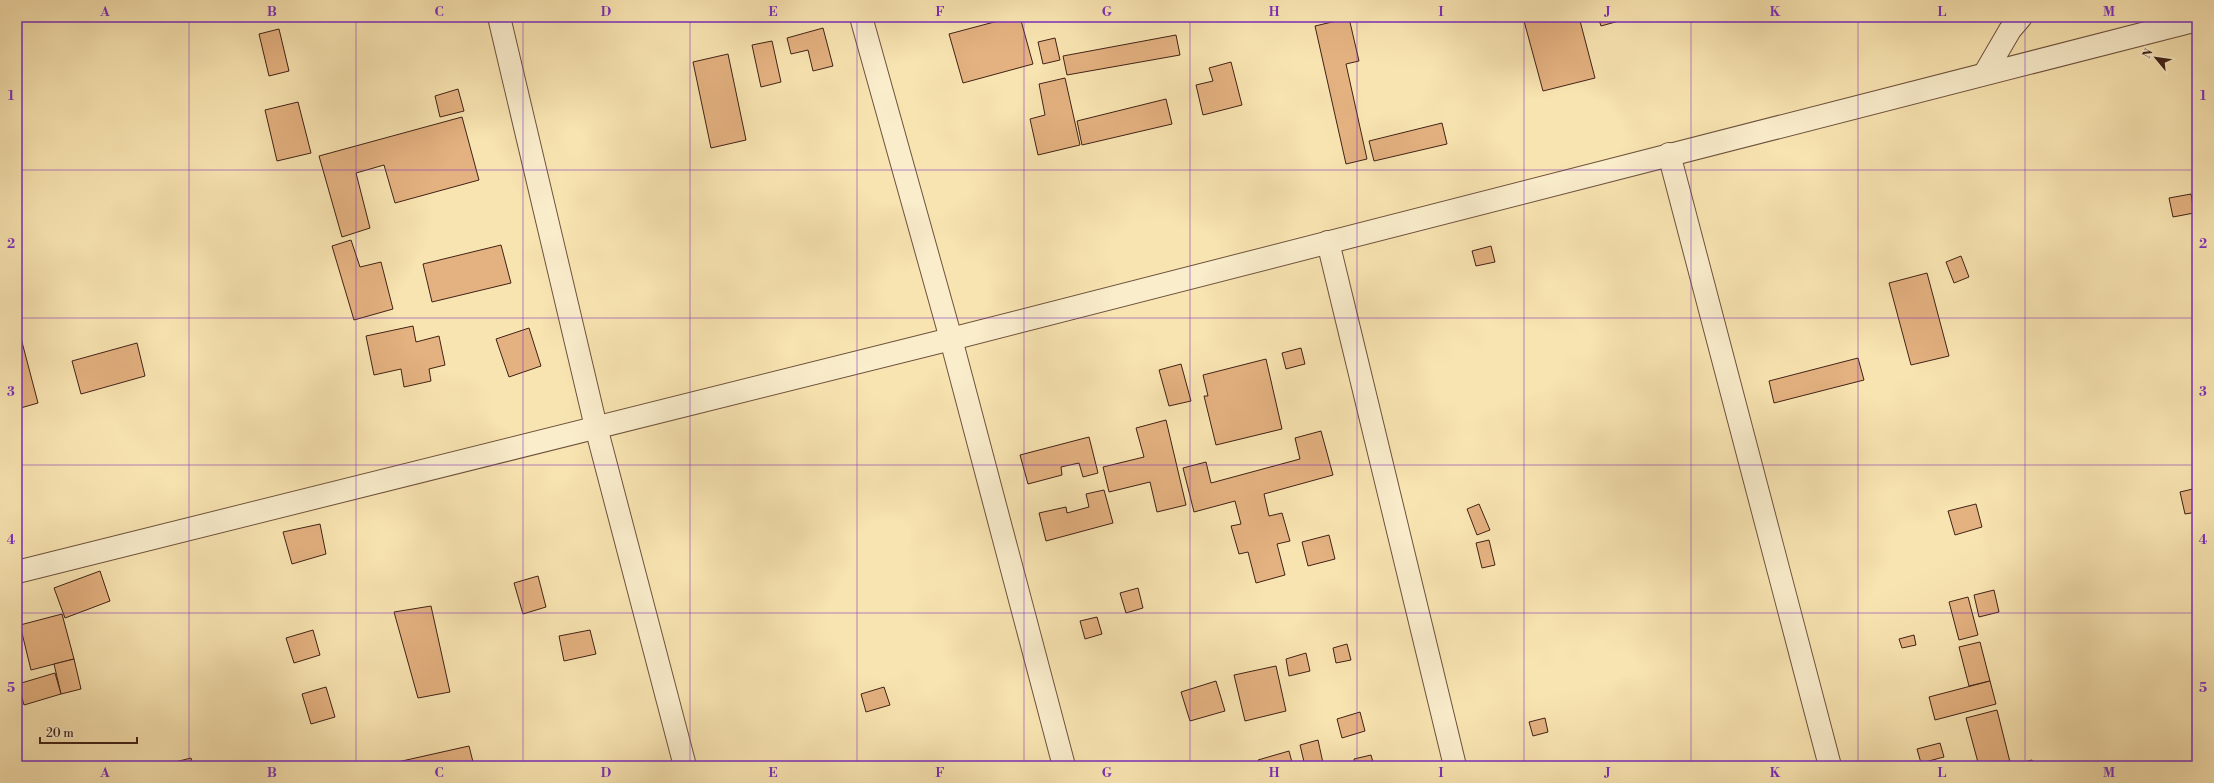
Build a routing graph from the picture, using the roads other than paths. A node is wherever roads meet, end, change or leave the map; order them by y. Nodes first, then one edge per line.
1 (499, 17) edge
2 (861, 17) edge
3 (2021, 17) edge
4 (2197, 20) edge
5 (1985, 73) junction
6 (1669, 154) junction
7 (1328, 242) junction
8 (952, 339) junction
9 (596, 427) junction
10 (17, 572) edge
11 (685, 766) edge
12 (1064, 766) edge
13 (1455, 766) edge
14 (1830, 766) edge

1 - 9 street
2 - 8 street
3 - 5 street
4 - 5 street
5 - 6 street
6 - 7 street
6 - 14 street
7 - 8 street
7 - 13 street
8 - 9 street
8 - 12 street
9 - 10 street
9 - 11 street

